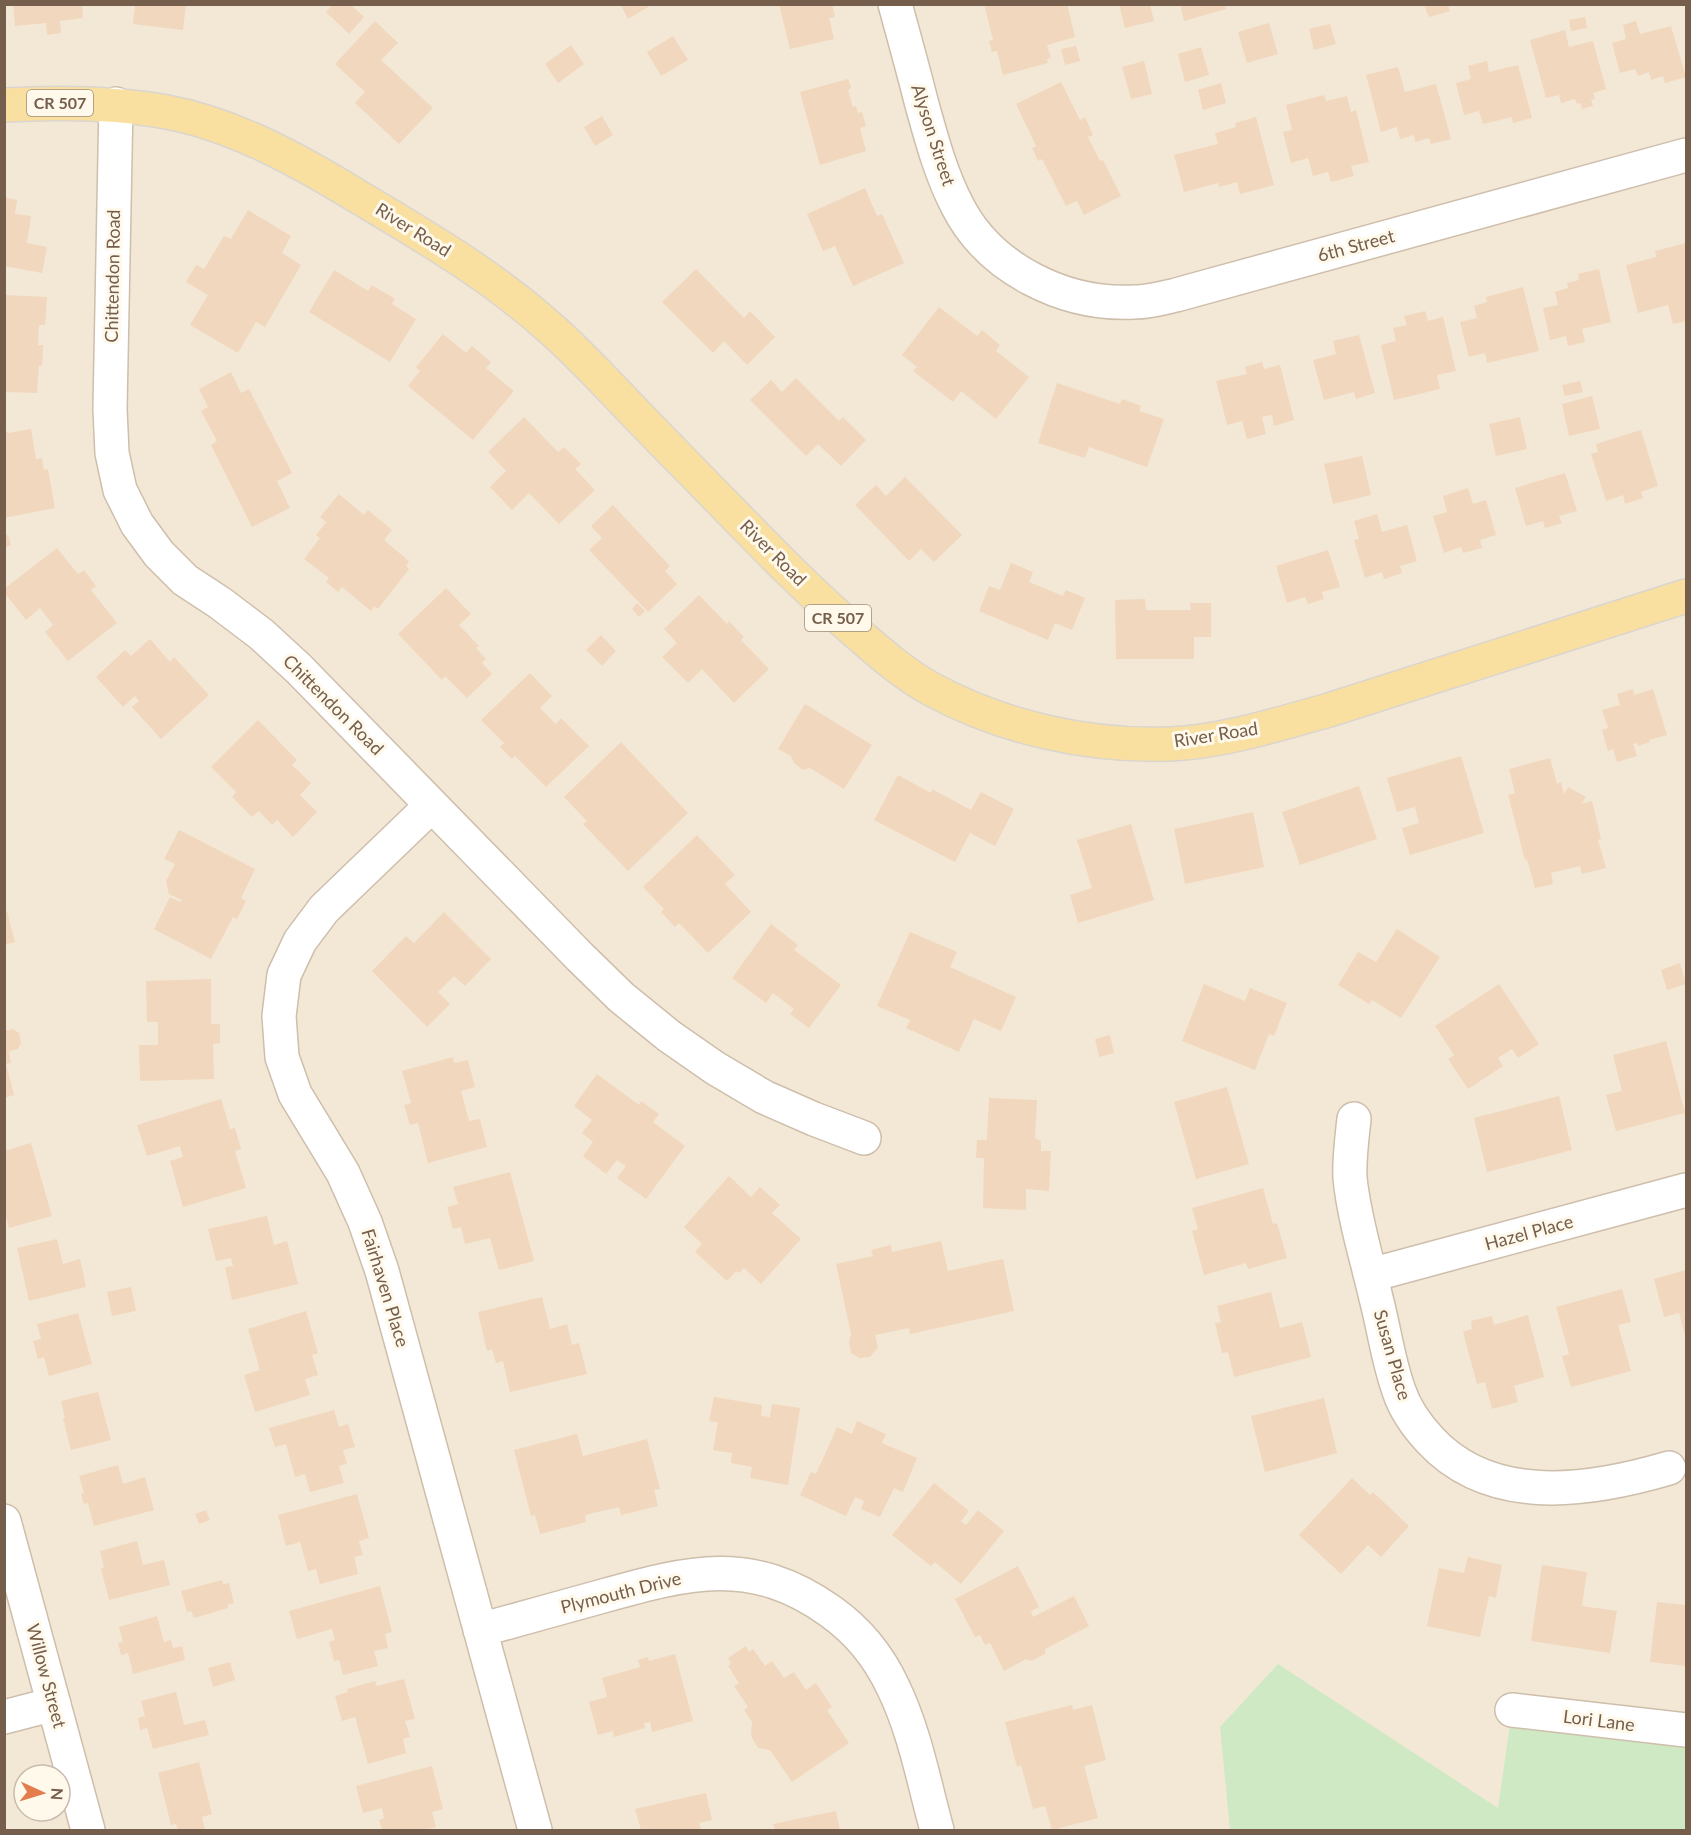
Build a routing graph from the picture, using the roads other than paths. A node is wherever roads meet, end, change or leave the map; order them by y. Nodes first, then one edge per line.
1 (895, 4) edge
2 (116, 104) junction
3 (4, 105) edge
4 (1686, 155) edge
5 (1024, 275) joint
6 (1686, 596) edge
7 (431, 806) junction
8 (1354, 1119) dead end
9 (864, 1138) dead end
10 (1686, 1190) edge
11 (1371, 1275) junction
12 (1669, 1468) dead end
13 (4, 1521) edge
14 (480, 1630) junction
15 (54, 1704) junction
16 (1512, 1710) dead end
17 (4, 1717) edge
18 (1686, 1730) edge
19 (88, 1830) edge
20 (535, 1830) edge
21 (937, 1830) edge

1 - 5 street, Alyson Street
2 - 3 main road, River Road / CR 507
2 - 6 main road, River Road / CR 507
2 - 7 street, Chittendon Road
4 - 5 street, 6th Street
7 - 9 street, Chittendon Road
7 - 14 street, Fairhaven Place
8 - 11 street, Susan Place
10 - 11 street, Hazel Place
11 - 12 street, Susan Place
13 - 15 street, Willow Street
14 - 20 street, Fairhaven Place
14 - 21 street, Plymouth Drive
15 - 17 street
15 - 19 street, Willow Street
16 - 18 street, Lori Lane

